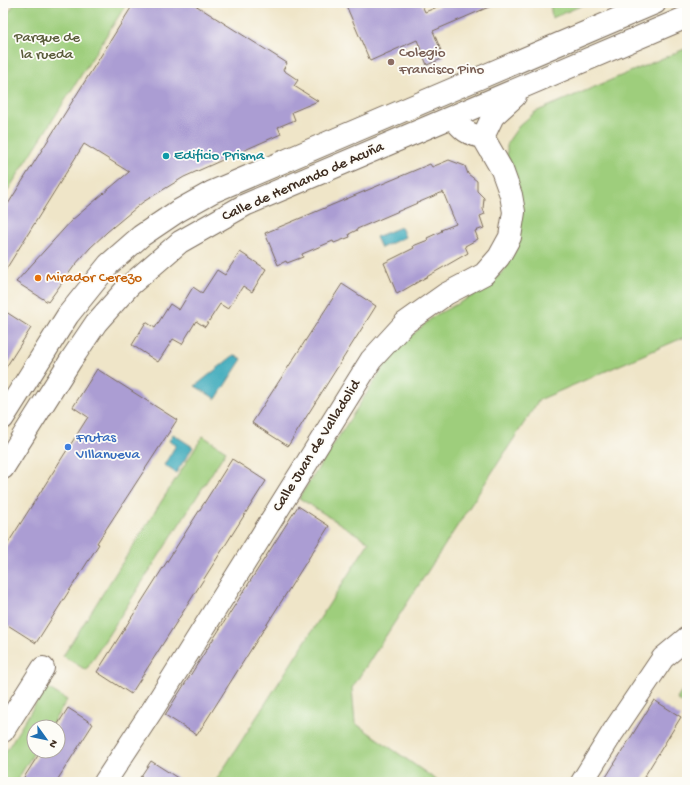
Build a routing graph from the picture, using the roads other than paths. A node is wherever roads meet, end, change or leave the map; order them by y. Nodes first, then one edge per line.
1 (655, 3) edge
2 (687, 17) edge
3 (538, 53) junction
4 (430, 99) junction
5 (481, 106) junction
6 (452, 117) junction
7 (483, 137) junction
8 (3, 418) edge
9 (3, 468) edge
10 (687, 638) edge
11 (43, 668) dead end
12 (3, 731) edge
13 (105, 782) edge
14 (582, 782) edge

1 - 3 street, Calle de Hernando de Acuña
2 - 5 street
3 - 4 street, Calle de Hernando de Acuña
3 - 5 street, Calle de Hernando de Acuña
4 - 5 street, Calle de Hernando de Acuña
4 - 8 street, Calle de Hernando de Acuña
5 - 6 street, Calle de Hernando de Acuña
5 - 7 street
6 - 7 street
6 - 9 street, Calle de Hernando de Acuña
7 - 13 street, Calle Juan de Valladolid
10 - 14 street
11 - 12 street

